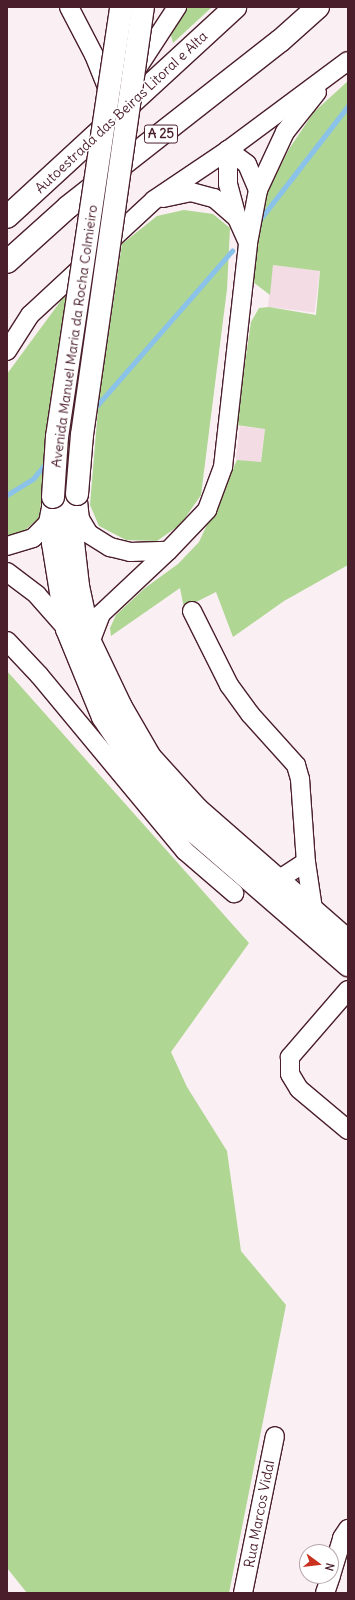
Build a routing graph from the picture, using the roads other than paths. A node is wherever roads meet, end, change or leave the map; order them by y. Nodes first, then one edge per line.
1 (121, 7) edge
2 (143, 7) edge
3 (177, 7) edge
4 (235, 7) edge
5 (318, 7) edge
6 (70, 9) edge
7 (348, 61) edge
8 (134, 73) junction
9 (332, 74) junction
10 (109, 92) junction
11 (228, 150) junction
12 (258, 190) junction
13 (154, 200) junction
14 (7, 217) edge
15 (237, 218) junction
16 (248, 243) junction
17 (7, 262) edge
18 (7, 351) edge
19 (77, 494) junction
20 (53, 496) junction
21 (7, 546) edge
22 (168, 551) junction
23 (7, 572) edge
24 (192, 611) dead end
25 (67, 629) junction
26 (7, 641) edge
27 (90, 642) junction
28 (306, 862) junction
29 (278, 880) junction
30 (234, 893) dead end
31 (313, 909) junction
32 (348, 940) edge
33 (348, 965) edge
34 (348, 990) edge
35 (348, 1130) edge
36 (275, 1436) dead end
37 (348, 1529) edge
38 (339, 1548) edge
39 (243, 1593) edge

1 - 10 main road, Avenida Manuel Maria da Rocha Colmieiro, bridge
2 - 8 main road, Avenida Manuel Maria da Rocha Colmieiro, bridge
3 - 8 street
4 - 14 main road, Autoestrada das Beiras Litoral e Alta
5 - 17 main road, A 25
6 - 10 street
7 - 9 street
8 - 19 main road, Avenida Manuel Maria da Rocha Colmieiro, bridge
9 - 11 street
9 - 12 street
10 - 20 main road, Avenida Manuel Maria da Rocha Colmieiro, bridge
11 - 12 street
11 - 13 street
11 - 15 street
12 - 16 street
13 - 15 street
13 - 18 street
15 - 16 street
16 - 22 street
19 - 22 street
19 - 27 main road, Avenida Manuel Maria da Rocha Colmieiro
20 - 21 street
20 - 25 main road, Avenida Manuel Maria da Rocha Colmieiro
22 - 27 street
23 - 25 street
24 - 28 street
25 - 33 main road, Avenida Manuel Maria da Rocha Colmieiro
26 - 30 street
27 - 29 main road, Avenida Manuel Maria da Rocha Colmieiro
28 - 29 street
28 - 31 street
29 - 31 main road, Avenida Manuel Maria da Rocha Colmieiro
31 - 32 main road, Avenida Manuel Maria da Rocha Colmieiro
34 - 35 street
36 - 39 street, Rua Marcos Vidal
37 - 38 street

